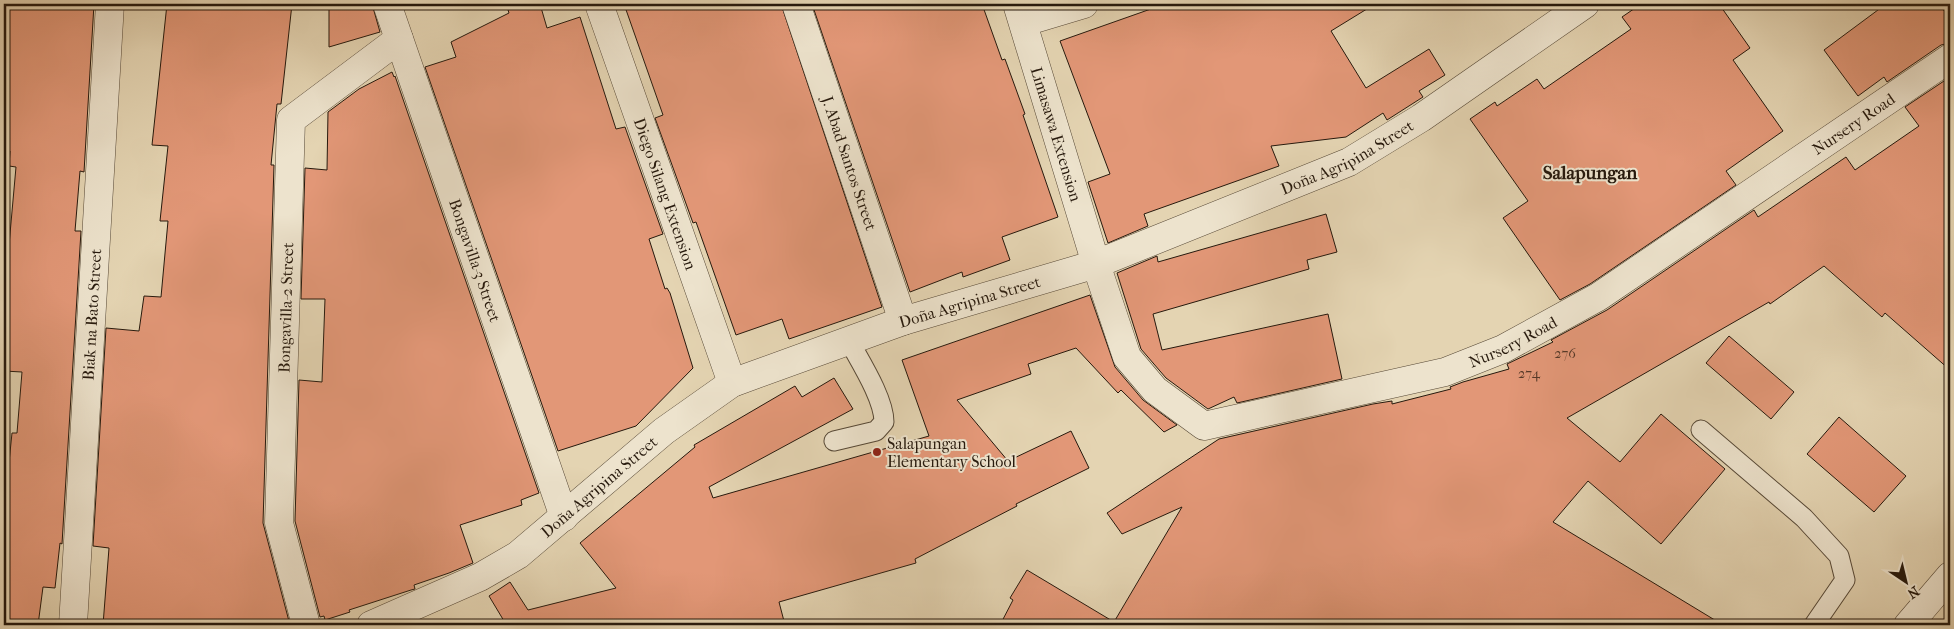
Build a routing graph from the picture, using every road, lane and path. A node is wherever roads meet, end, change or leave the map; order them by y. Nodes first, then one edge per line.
1 (110, 4) edge
2 (387, 4) edge
3 (599, 4) edge
4 (796, 4) edge
5 (1084, 4) edge
6 (1585, 4) edge
7 (1021, 13) edge
8 (399, 39) junction
9 (1950, 58) edge
10 (1096, 264) junction
11 (904, 321) junction
12 (849, 341) junction
13 (732, 383) junction
14 (1701, 430) dead end
15 (834, 441) dead end
16 (564, 517) junction
17 (1950, 576) edge
18 (73, 625) edge
19 (306, 625) edge
20 (371, 625) edge
21 (1814, 625) edge
22 (1908, 625) edge

1 - 18 street, Biak na Bato Street
2 - 8 street, Bongavilla-3 Street
3 - 13 street, Diego Silang Extension
4 - 11 street, J. Abad Santos Street
5 - 7 street
6 - 10 street, Doña Agripina Street
7 - 10 street, Limasawa Extension
8 - 16 street, Bongavilla-3 Street
8 - 19 street, Bongavilla-2 Street
9 - 10 street, Nursery Road
10 - 11 street, Doña Agripina Street
11 - 12 street, Doña Agripina Street
12 - 13 street, Doña Agripina Street
12 - 15 lane
13 - 16 street, Doña Agripina Street
14 - 21 lane
16 - 20 street, Doña Agripina Street
17 - 22 street

